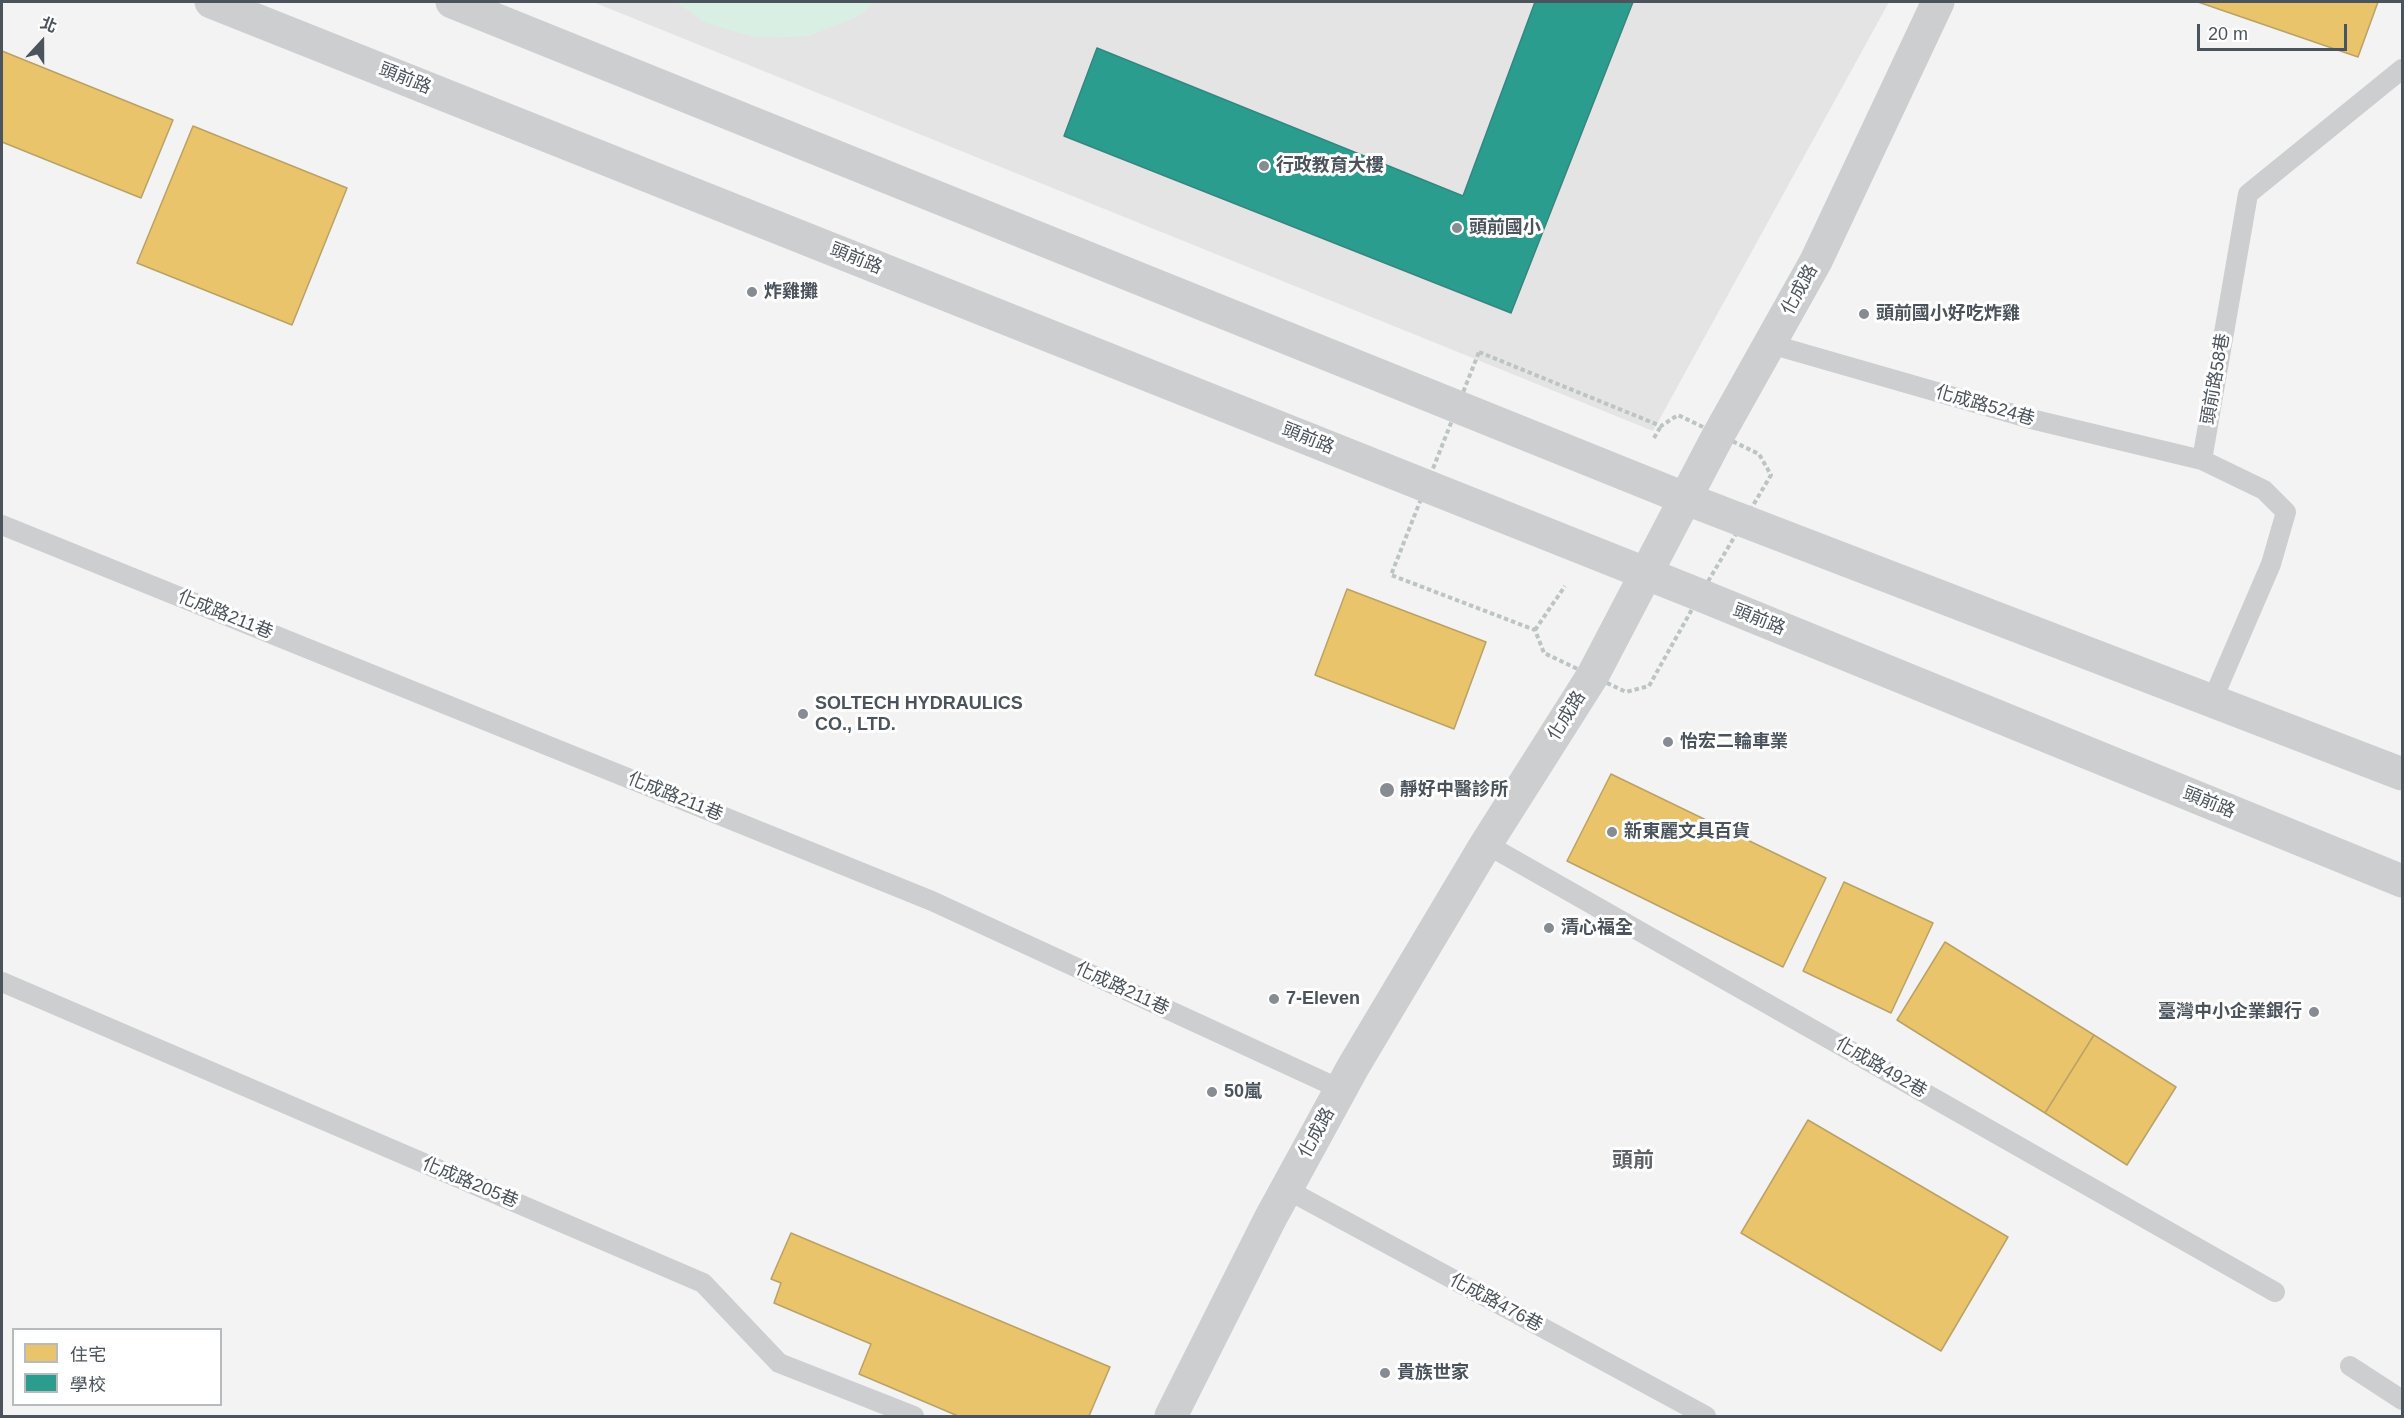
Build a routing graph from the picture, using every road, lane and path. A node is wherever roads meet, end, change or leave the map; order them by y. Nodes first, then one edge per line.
1 (211, 2) edge
2 (452, 2) edge
3 (1938, 2) edge
4 (2403, 69) edge
5 (1770, 344) junction
6 (1479, 352) dead end
7 (1719, 434) junction
8 (1759, 454) dead end
9 (2202, 460) junction
10 (1684, 498) junction
11 (2, 525) edge
12 (1644, 573) junction
13 (1390, 575) dead end
14 (1469, 606) dead end
15 (2212, 701) junction
16 (2403, 774) edge
17 (1486, 844) junction
18 (2403, 882) edge
19 (2, 982) edge
20 (1341, 1089) junction
21 (1286, 1190) junction
22 (2275, 1292) dead end
23 (2350, 1366) dead end
24 (2403, 1400) edge
25 (914, 1416) edge
26 (1171, 1416) edge
27 (1706, 1416) edge

1 - 12 street, 頭前路
2 - 10 street
3 - 5 street, 化成路
4 - 9 lane, 頭前路58巷
5 - 7 street, 化成路
5 - 9 lane, 化成路524巷
6 - 7 path
7 - 8 path
7 - 10 street, 化成路
9 - 15 lane
10 - 12 street, 化成路
10 - 15 street
11 - 20 lane, 化成路211巷
12 - 17 street, 化成路
12 - 18 street, 頭前路
13 - 14 path
15 - 16 street
17 - 20 street, 化成路
17 - 22 lane, 化成路492巷
19 - 25 lane, 化成路205巷
20 - 21 street, 化成路
21 - 26 street, 化成路
21 - 27 lane, 化成路476巷
23 - 24 lane

